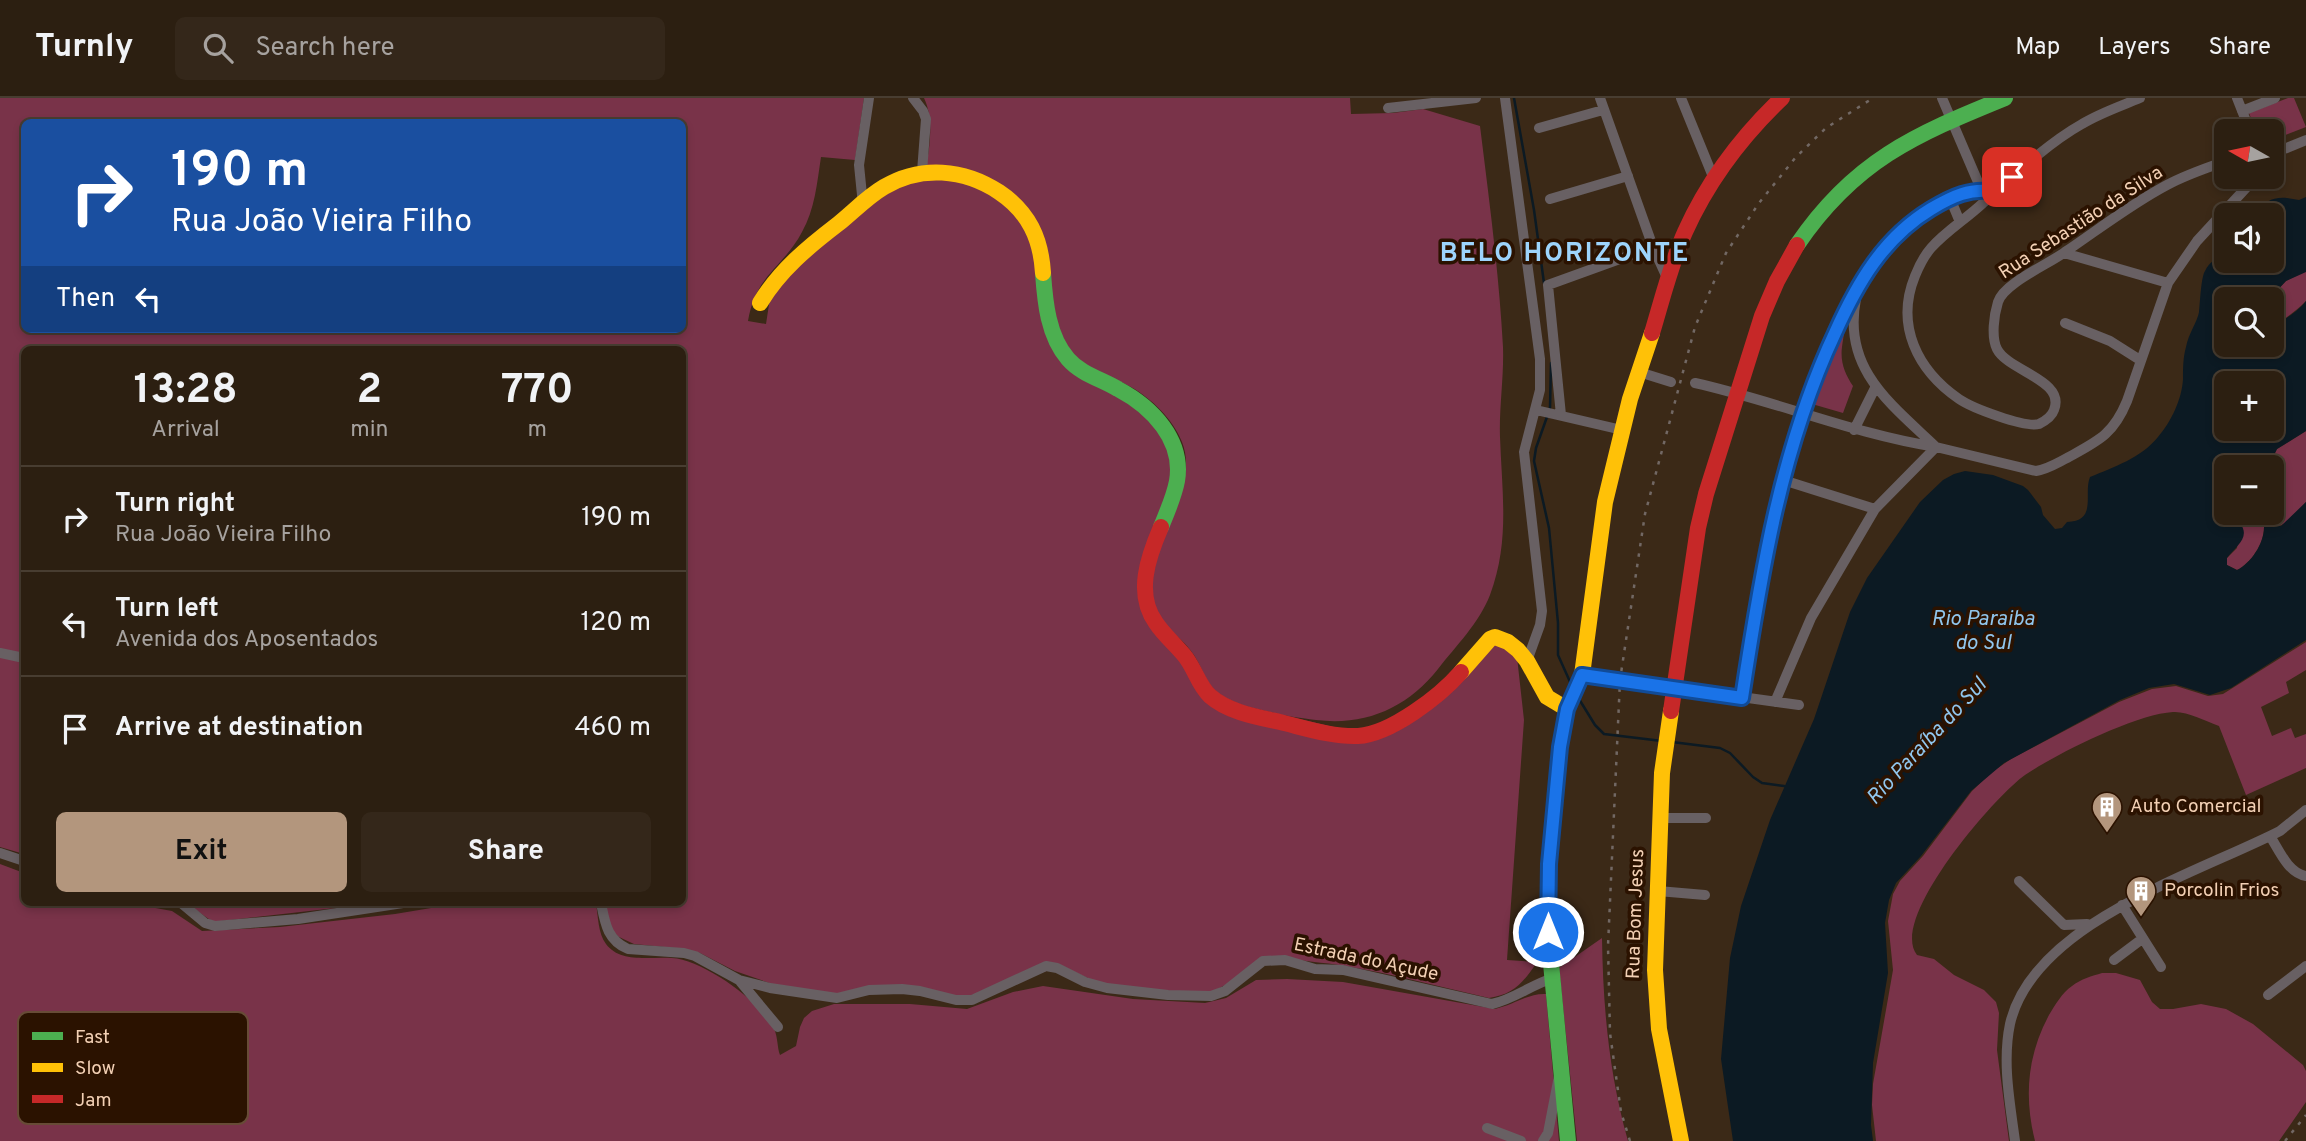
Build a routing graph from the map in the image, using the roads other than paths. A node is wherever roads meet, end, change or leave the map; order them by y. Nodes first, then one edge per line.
1 (869, 98) edge
2 (913, 98) edge
3 (1476, 98) edge
4 (1505, 98) edge
5 (1681, 98) edge
6 (1782, 98) edge
7 (1942, 98) edge
8 (2005, 98) edge
9 (2140, 98) edge
10 (2237, 98) edge
11 (2275, 98) edge
12 (1601, 104) edge
13 (1388, 108) dead end
14 (2242, 111) junction
15 (2245, 119) edge
16 (1952, 121) junction
17 (1539, 128) dead end
18 (2306, 140) edge
19 (2284, 149) edge
20 (2214, 166) edge
21 (922, 172) junction
22 (1628, 176) junction
23 (1714, 179) junction
24 (1981, 189) junction
25 (2245, 189) edge
26 (1995, 192) junction
27 (1950, 198) junction
28 (1550, 200) dead end
29 (863, 205) junction
30 (1960, 222) junction
31 (1653, 247) junction
32 (2064, 253) junction
33 (1668, 280) junction
34 (1860, 282) junction
35 (2168, 283) junction
36 (760, 303) dead end
37 (2065, 323) dead end
38 (2140, 359) junction
39 (1639, 372) junction
40 (1671, 382) dead end
41 (1695, 383) dead end
42 (1875, 388) junction
43 (1737, 392) junction
44 (1539, 411) junction
45 (1802, 414) junction
46 (1558, 415) junction
47 (1622, 430) junction
48 (1854, 430) junction
49 (1936, 447) junction
50 (1783, 480) junction
51 (1875, 509) junction
52 (0, 653) edge
53 (21, 657) edge
54 (1527, 661) junction
55 (1581, 677) junction
56 (1675, 687) junction
57 (1742, 698) junction
58 (1775, 702) junction
59 (1799, 705) dead end
60 (1568, 706) junction
61 (2306, 810) edge
62 (1660, 818) junction
63 (1706, 818) dead end
64 (2270, 836) junction
65 (0, 853) edge
66 (21, 860) edge
67 (2306, 876) edge
68 (2019, 881) dead end
69 (1658, 891) junction
70 (1705, 895) dead end
71 (2122, 905) junction
72 (185, 906) edge
73 (384, 906) edge
74 (602, 906) edge
75 (2096, 920) junction
76 (2141, 939) junction
77 (2114, 960) dead end
78 (2306, 966) edge
79 (2161, 967) dead end
80 (1553, 978) junction
81 (739, 980) junction
82 (2268, 995) dead end
83 (778, 1027) dead end
84 (1560, 1070) junction
85 (1487, 1128) dead end
86 (1521, 1141) edge
87 (1543, 1141) edge
88 (1568, 1141) edge
89 (1681, 1141) edge
90 (2015, 1141) edge

1 - 29 street
2 - 21 street
3 - 13 street
4 - 44 street
5 - 23 street
6 - 23 street
7 - 16 street
8 - 16 street, Rua Bom Jesus
9 - 26 street, Rua Sebastião da Silva
10 - 14 street
11 - 14 street
12 - 17 street
12 - 22 street
14 - 15 street
16 - 24 street
16 - 43 street, Rua Bom Jesus
18 - 19 street
20 - 32 street, Rua Sebastião da Silva
21 - 29 street
21 - 54 street
22 - 28 street
22 - 31 street
23 - 33 street
24 - 26 street
24 - 27 street
25 - 35 street
26 - 30 street, Rua Sebastião da Silva
27 - 30 street
27 - 34 street
29 - 36 street
30 - 32 street, Rua Sebastião da Silva
31 - 33 street
31 - 46 street
32 - 35 street
33 - 39 street
34 - 42 street
34 - 45 street
35 - 38 street
37 - 38 street
38 - 49 street
39 - 40 street
39 - 47 street
41 - 43 street
42 - 48 street
42 - 49 street
43 - 45 street
43 - 56 street, Rua Bom Jesus
44 - 46 street
44 - 54 street
45 - 48 street
45 - 50 street
46 - 47 street
47 - 55 street
48 - 49 street
49 - 51 street
50 - 51 street
50 - 57 street
51 - 58 street
52 - 53 street
54 - 60 street
55 - 56 street
55 - 60 street
56 - 57 street
56 - 62 street, Rua Bom Jesus
57 - 58 street
58 - 59 street
60 - 80 street
61 - 64 street
62 - 63 street
62 - 69 street, Rua Bom Jesus
64 - 67 street
64 - 71 street
65 - 66 street
68 - 75 street
69 - 70 street
69 - 89 street, Rua Bom Jesus
71 - 75 street
71 - 76 street
72 - 73 street
74 - 81 street, Estrada do Açude
75 - 90 street
76 - 77 street
76 - 79 street
78 - 82 street
80 - 81 street, Estrada do Açude
80 - 84 street
81 - 83 street
84 - 87 street
84 - 88 street
85 - 86 street

